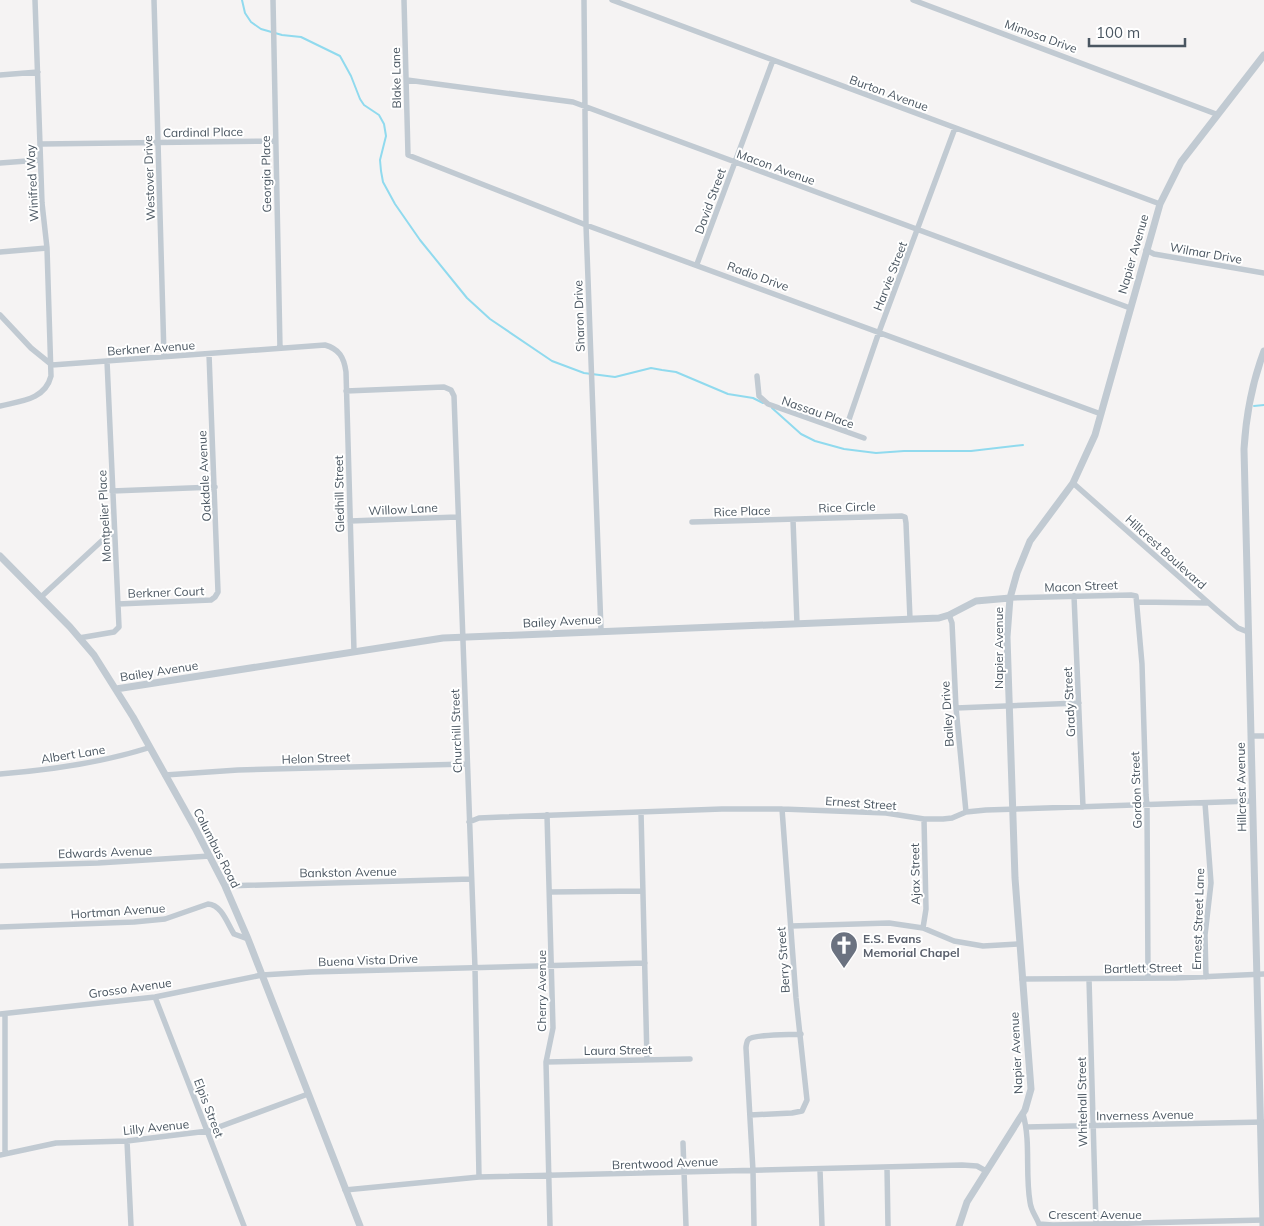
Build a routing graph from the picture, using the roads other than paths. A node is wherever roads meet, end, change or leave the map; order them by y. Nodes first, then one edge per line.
1 (36, 0) edge
2 (154, 0) edge
3 (273, 0) edge
4 (404, 0) edge
5 (584, 0) edge
6 (612, 0) edge
7 (913, 0) edge
8 (1264, 54) edge
9 (773, 60) junction
10 (38, 72) junction
11 (0, 75) edge
12 (407, 80) junction
13 (585, 107) junction
14 (1216, 114) junction
15 (956, 128) junction
16 (275, 141) junction
17 (158, 142) junction
18 (40, 144) junction
19 (408, 155) joint
20 (40, 160) junction
21 (0, 163) edge
22 (734, 163) junction
23 (1160, 204) junction
24 (586, 225) junction
25 (918, 230) junction
26 (47, 248) junction
27 (1146, 250) junction
28 (0, 252) edge
29 (697, 264) junction
30 (1264, 273) edge
31 (1130, 308) junction
32 (0, 315) edge
33 (880, 332) junction
34 (327, 346) joint
35 (280, 348) junction
36 (1264, 351) edge
37 (209, 354) junction
38 (164, 356) junction
39 (107, 361) junction
40 (52, 365) junction
41 (756, 376) dead end
42 (346, 392) junction
43 (0, 406) edge
44 (1101, 414) junction
45 (845, 431) junction
46 (864, 438) dead end
47 (1073, 483) junction
48 (215, 487) junction
49 (112, 491) junction
50 (457, 517) junction
51 (793, 520) junction
52 (350, 522) junction
53 (692, 522) dead end
54 (114, 533) junction
55 (0, 556) edge
56 (4, 566) edge
57 (1074, 596) junction
58 (41, 597) junction
59 (215, 598) joint
60 (1010, 598) junction
61 (1138, 602) junction
62 (1209, 603) junction
63 (118, 604) junction
64 (949, 615) junction
65 (910, 619) junction
66 (798, 624) junction
67 (601, 630) junction
68 (1248, 632) junction
69 (79, 638) junction
70 (462, 638) junction
71 (354, 651) junction
72 (116, 689) junction
73 (1079, 703) junction
74 (1010, 706) junction
75 (956, 708) junction
76 (1251, 736) junction
77 (1264, 736) edge
78 (148, 748) junction
79 (467, 764) junction
80 (0, 774) edge
81 (165, 774) junction
82 (1252, 801) junction
83 (1205, 803) junction
84 (1147, 806) junction
85 (1083, 808) junction
86 (782, 809) junction
87 (1013, 810) junction
88 (641, 812) junction
89 (966, 812) junction
90 (547, 815) junction
91 (924, 819) junction
92 (469, 822) junction
93 (210, 856) junction
94 (0, 866) edge
95 (471, 879) junction
96 (226, 886) junction
97 (643, 891) junction
98 (550, 892) junction
99 (791, 926) junction
100 (0, 927) edge
101 (923, 928) junction
102 (248, 939) junction
103 (1019, 944) junction
104 (645, 963) junction
105 (552, 966) junction
106 (475, 968) junction
107 (1261, 974) edge
108 (262, 975) junction
109 (1206, 977) junction
110 (1089, 978) junction
111 (1148, 978) junction
112 (1022, 979) junction
113 (155, 997) junction
114 (2, 1014) edge
115 (801, 1034) junction
116 (690, 1059) dead end
117 (647, 1060) junction
118 (546, 1062) junction
119 (308, 1094) junction
120 (1023, 1114) junction
121 (750, 1115) junction
122 (1262, 1122) edge
123 (1093, 1126) junction
124 (1026, 1127) junction
125 (208, 1132) junction
126 (127, 1141) junction
127 (683, 1143) dead end
128 (2, 1155) edge
129 (887, 1167) junction
130 (820, 1170) junction
131 (753, 1171) junction
132 (986, 1171) junction
133 (685, 1173) junction
134 (548, 1177) junction
135 (479, 1178) junction
136 (345, 1190) junction
137 (1263, 1222) edge
138 (1096, 1224) junction
139 (1038, 1225) edge
140 (1159, 1225) edge
141 (131, 1226) edge
142 (244, 1226) edge
143 (360, 1226) edge
144 (550, 1226) edge
145 (686, 1226) edge
146 (754, 1226) edge
147 (822, 1226) edge
148 (888, 1226) edge
149 (959, 1226) edge

1 - 10 street, Winifred Way
2 - 17 street, Westover Drive
3 - 16 street, Georgia Place
4 - 12 street, Blake Lane
5 - 13 street, Sharon Drive
6 - 9 street, Burton Avenue
7 - 14 street, Mimosa Drive
8 - 14 street, Napier Avenue
9 - 15 street, Burton Avenue
9 - 22 street, David Street
10 - 11 street
10 - 18 street, Winifred Way
12 - 13 street, Macon Avenue
12 - 19 street, Blake Lane
13 - 22 street, Macon Avenue
13 - 24 street, Sharon Drive
14 - 23 street, Napier Avenue
15 - 23 street, Burton Avenue
15 - 25 street, Harvie Street
16 - 17 street, Cardinal Place
16 - 35 street, Georgia Place
17 - 18 street, Cardinal Place
17 - 38 street, Westover Drive
18 - 20 street, Winifred Way
19 - 24 street, Radio Drive
20 - 21 street
20 - 26 street, Winifred Way
22 - 25 street, Macon Avenue
22 - 29 street, David Street
23 - 27 street, Napier Avenue
24 - 29 street, Radio Drive
24 - 67 street, Sharon Drive
25 - 31 street, Macon Avenue
25 - 33 street, Harvie Street
26 - 28 street
26 - 40 street, Winifred Way
27 - 30 street, Wilmar Drive
27 - 31 street, Napier Avenue
29 - 33 street, Radio Drive
31 - 44 street, Napier Avenue
32 - 40 street
33 - 44 street, Radio Drive
33 - 45 street, Harvie Street
34 - 35 street, Berkner Avenue
34 - 42 street, Gledhill Street
35 - 37 street, Berkner Avenue
36 - 68 street, Hillcrest Avenue
37 - 38 street, Berkner Avenue
37 - 48 street, Oakdale Avenue
38 - 39 street, Berkner Avenue
39 - 40 street, Berkner Avenue
39 - 49 street, Montpelier Place
40 - 43 street
41 - 45 street, Nassau Place
42 - 50 street, Churchill Street
42 - 52 street, Gledhill Street
44 - 47 street, Napier Avenue
45 - 46 street, Nassau Place
47 - 60 street, Napier Avenue
47 - 62 street, Hillcrest Boulevard
48 - 49 street
48 - 59 street, Oakdale Avenue
49 - 54 street, Montpelier Place
50 - 52 street, Willow Lane
50 - 70 street, Churchill Street
51 - 53 street, Rice Place
51 - 65 street, Rice Circle
51 - 66 street
52 - 71 street, Gledhill Street
54 - 58 street
54 - 63 street, Montpelier Place
55 - 56 street, Columbus Road
56 - 58 street, Columbus Road
57 - 60 street, Macon Street
57 - 61 street, Macon Street
57 - 73 street, Grady Street
58 - 69 street, Columbus Road
59 - 63 street, Berkner Court
60 - 64 street, Bailey Avenue
60 - 74 street, Napier Avenue
61 - 62 street, Macon Street
61 - 84 street, Gordon Street
62 - 68 street, Hillcrest Boulevard
63 - 69 street, Montpelier Place
64 - 65 street, Bailey Avenue
64 - 75 street, Bailey Drive
65 - 66 street, Bailey Avenue
66 - 67 street, Bailey Avenue
67 - 70 street, Bailey Avenue
68 - 76 street, Hillcrest Avenue
69 - 72 street, Columbus Road
70 - 71 street, Bailey Avenue
70 - 79 street, Churchill Street
71 - 72 street, Bailey Avenue
72 - 78 street, Columbus Road
73 - 74 street
73 - 85 street, Grady Street
74 - 75 street
74 - 87 street, Napier Avenue
75 - 89 street, Bailey Drive
76 - 77 street
76 - 82 street, Hillcrest Avenue
78 - 80 street, Albert Lane
78 - 81 street, Columbus Road
79 - 81 street, Helon Street
79 - 92 street, Churchill Street
81 - 93 street, Columbus Road
82 - 83 street, Ernest Street
82 - 107 street, Hillcrest Avenue
83 - 84 street, Ernest Street
83 - 109 street, Ernest Street Lane
84 - 85 street, Ernest Street
84 - 111 street, Gordon Street
85 - 87 street, Ernest Street
86 - 88 street, Ernest Street
86 - 91 street, Ernest Street
86 - 99 street, Berry Street
87 - 89 street, Ernest Street
87 - 103 street, Napier Avenue
88 - 90 street, Ernest Street
88 - 97 street
89 - 91 street, Ernest Street
90 - 92 street, Ernest Street
90 - 98 street, Cherry Avenue
91 - 101 street, Ajax Street
92 - 95 street, Churchill Street
93 - 94 street, Edwards Avenue
93 - 96 street, Columbus Road
95 - 96 street, Bankston Avenue
95 - 106 street, Churchill Street
96 - 102 street, Columbus Road
97 - 98 street
97 - 104 street
98 - 105 street, Cherry Avenue
99 - 101 street
99 - 115 street, Berry Street
100 - 102 street, Hortman Avenue
101 - 103 street
102 - 108 street, Columbus Road
103 - 112 street, Napier Avenue
104 - 105 street, Buena Vista Drive
104 - 117 street
105 - 106 street, Buena Vista Drive
105 - 118 street, Cherry Avenue
106 - 108 street, Buena Vista Drive
106 - 135 street, Churchill Street
107 - 109 street, Bartlett Street
107 - 122 street, Hillcrest Avenue
108 - 113 street, Grosso Avenue
108 - 119 street, Columbus Road
109 - 111 street, Bartlett Street
110 - 111 street, Bartlett Street
110 - 112 street, Bartlett Street
110 - 123 street, Whitehall Street
112 - 120 street, Napier Avenue
113 - 114 street, Grosso Avenue
113 - 125 street, Elpis Street
114 - 128 street
115 - 121 street
115 - 121 street, Berry Street
116 - 117 street, Laura Street
117 - 118 street, Laura Street
118 - 134 street, Cherry Avenue
119 - 125 street, Lilly Avenue
119 - 136 street, Columbus Road
120 - 124 street, Crescent Avenue
120 - 132 street, Napier Avenue
121 - 131 street
122 - 123 street, Inverness Avenue
122 - 137 street, Hillcrest Avenue
123 - 124 street, Inverness Avenue
123 - 138 street, Whitehall Street
124 - 139 street, Crescent Avenue
125 - 126 street, Lilly Avenue
125 - 142 street, Elpis Street
126 - 128 street, Lilly Avenue
126 - 141 street
127 - 133 street
129 - 130 street, Brentwood Avenue
129 - 132 street, Brentwood Avenue
129 - 148 street
130 - 131 street, Brentwood Avenue
130 - 147 street
131 - 133 street, Brentwood Avenue
131 - 146 street
132 - 149 street, Napier Avenue
133 - 134 street, Brentwood Avenue
133 - 145 street
134 - 135 street, Brentwood Avenue
134 - 144 street, Cherry Avenue
135 - 136 street, Brentwood Avenue
136 - 143 street, Columbus Road
137 - 140 street, Crescent Avenue
138 - 139 street, Crescent Avenue
138 - 140 street, Crescent Avenue

